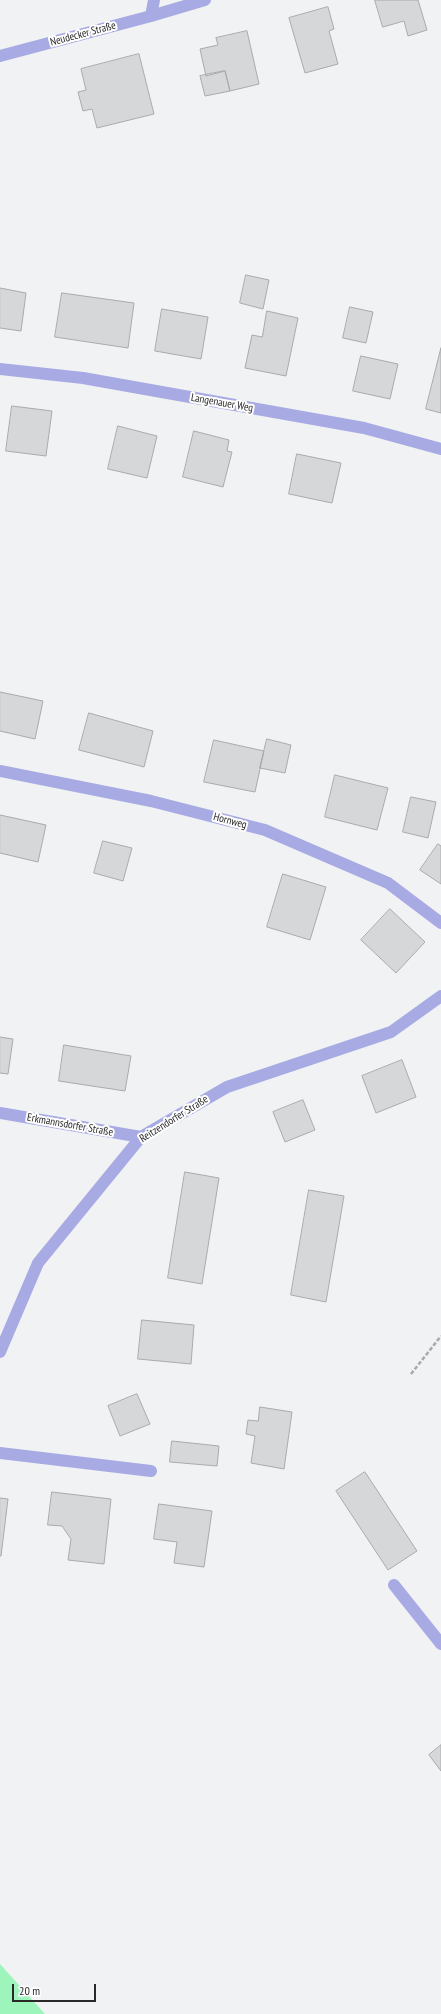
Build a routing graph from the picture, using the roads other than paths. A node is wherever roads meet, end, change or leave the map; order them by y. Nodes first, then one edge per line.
1 (154, 0) edge
2 (204, 0) edge
3 (151, 16) junction
4 (0, 56) edge
5 (0, 369) edge
6 (441, 449) edge
7 (0, 771) edge
8 (441, 923) edge
9 (441, 996) edge
10 (0, 1113) edge
11 (141, 1137) junction
12 (0, 1352) edge
13 (0, 1453) edge
14 (151, 1471) dead end
15 (394, 1585) dead end
16 (441, 1644) edge

1 - 3 street
2 - 3 street, Neudecker Straße
3 - 4 street, Neudecker Straße
5 - 6 street, Langenauer Weg
7 - 8 street, Hornweg
9 - 11 street, Reitzendorfer Straße
10 - 11 street, Erkmannsdorfer Straße
11 - 12 street, Reitzendorfer Straße
13 - 14 street
15 - 16 street

